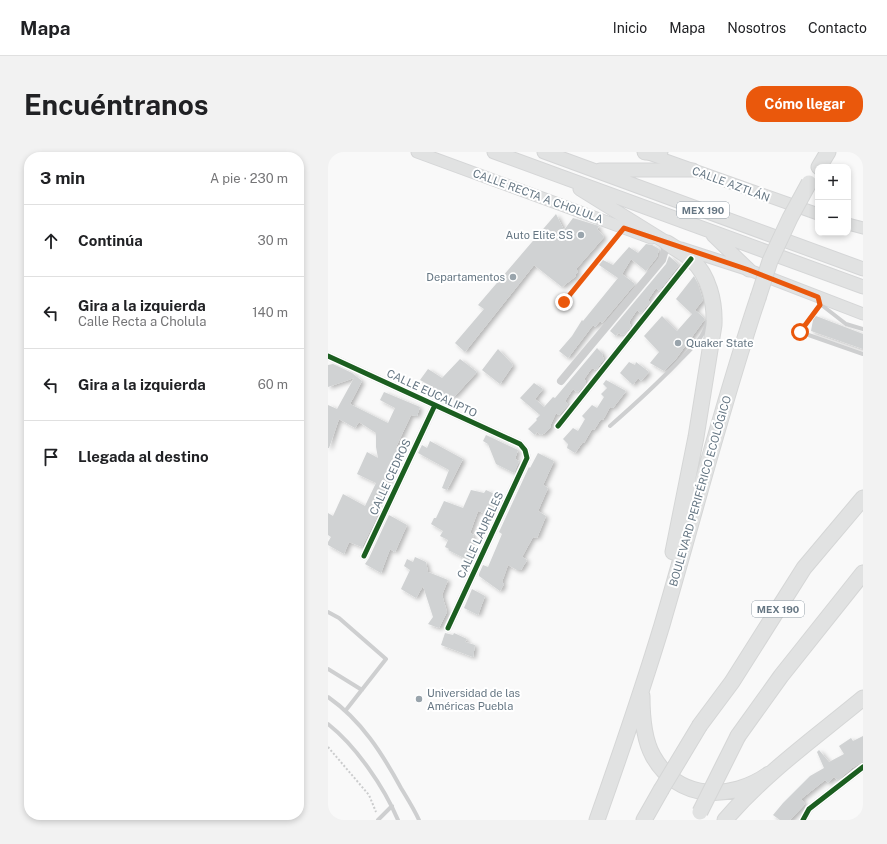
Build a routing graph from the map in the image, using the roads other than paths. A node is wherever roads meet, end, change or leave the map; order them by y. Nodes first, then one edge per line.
1 (417, 152) edge
2 (494, 152) edge
3 (544, 152) edge
4 (644, 152) edge
5 (660, 152) edge
6 (828, 152) edge
7 (820, 164) edge
8 (592, 170) junction
9 (693, 170) junction
10 (815, 173) edge
11 (556, 175) junction
12 (815, 213) edge
13 (851, 225) edge
14 (624, 228) junction
15 (863, 228) edge
16 (709, 231) junction
17 (667, 243) junction
18 (691, 259) junction
19 (863, 269) edge
20 (749, 270) junction
21 (863, 287) edge
22 (819, 301) junction
23 (564, 302) dead end
24 (863, 314) edge
25 (708, 320) dead end
26 (863, 328) edge
27 (863, 354) edge
28 (328, 356) edge
29 (561, 381) dead end
30 (435, 405) junction
31 (558, 426) dead end
32 (610, 426) dead end
33 (525, 450) joint
34 (863, 498) edge
35 (364, 556) dead end
36 (863, 573) edge
37 (328, 612) edge
38 (661, 626) junction
39 (448, 628) dead end
40 (328, 669) edge
41 (643, 685) junction
42 (362, 690) junction
43 (328, 697) edge
44 (863, 698) edge
45 (346, 710) junction
46 (328, 724) edge
47 (863, 767) edge
48 (769, 774) junction
49 (392, 806) junction
50 (809, 810) junction
51 (698, 816) edge
52 (379, 819) edge
53 (398, 820) edge
54 (420, 820) edge
55 (597, 820) edge
56 (644, 820) edge
57 (725, 820) edge
58 (798, 820) edge
59 (803, 820) edge

1 - 14 main road, CALLE RECTA A CHOLULA
2 - 11 main road, MEX 190
3 - 8 main road, MEX 190
4 - 5 highway
4 - 9 main road, CALLE AZTLÁN
6 - 7 highway, BOULEVARD PERIFÉRICO ECOLÓGICO
8 - 9 main road
8 - 19 main road, MEX 190
9 - 12 main road, CALLE AZTLÁN
10 - 38 highway, BOULEVARD PERIFÉRICO ECOLÓGICO, bridge
11 - 16 main road, MEX 190
11 - 17 main road
13 - 15 main road
14 - 17 main road, CALLE RECTA A CHOLULA
14 - 23 lane
16 - 20 main road
16 - 21 main road, MEX 190
17 - 18 highway
17 - 20 main road, CALLE RECTA A CHOLULA
17 - 29 street
18 - 31 street
18 - 38 highway
20 - 22 main road, CALLE RECTA A CHOLULA
22 - 24 main road, CALLE RECTA A CHOLULA
22 - 26 lane
22 - 27 lane
25 - 32 lane
28 - 30 street, CALLE EUCALIPTO
30 - 33 street, CALLE EUCALIPTO
30 - 35 street, CALLE CEDROS
33 - 39 street, CALLE LAURELES
34 - 56 highway, MEX 190, bridge
36 - 51 highway, bridge
37 - 42 lane
38 - 41 highway, BOULEVARD PERIFÉRICO ECOLÓGICO
40 - 42 lane
41 - 48 highway
41 - 55 highway, BOULEVARD PERIFÉRICO ECOLÓGICO
42 - 45 lane
43 - 45 lane
44 - 48 highway
45 - 54 lane
46 - 49 lane
47 - 50 street
48 - 57 highway
49 - 52 lane
49 - 53 lane
50 - 58 street
50 - 59 street

